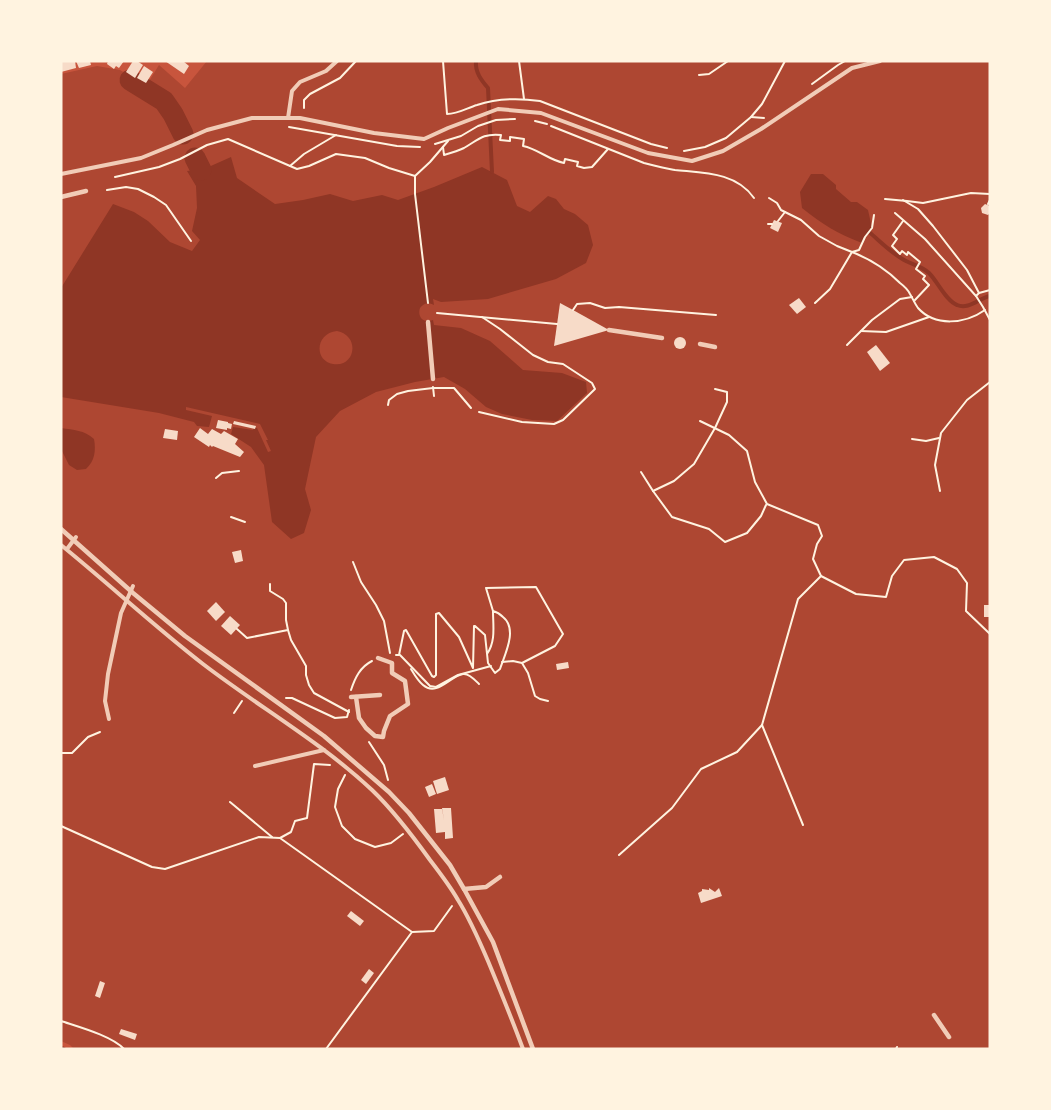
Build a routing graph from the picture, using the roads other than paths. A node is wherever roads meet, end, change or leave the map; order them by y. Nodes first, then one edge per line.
1 (337, 61) edge
2 (880, 61) edge
3 (288, 118) junction
4 (61, 174) edge
5 (86, 192) dead end
6 (61, 197) edge
7 (428, 322) dead end
8 (609, 330) dead end
9 (662, 338) dead end
10 (700, 344) dead end
11 (715, 347) dead end
12 (433, 379) dead end
13 (61, 529) edge
14 (75, 538) junction
15 (61, 545) edge
16 (67, 549) junction
17 (133, 586) dead end
18 (131, 592) junction
19 (126, 601) junction
20 (378, 658) road end
21 (380, 695) dead end
22 (350, 697) road end
23 (356, 697) junction
24 (109, 719) dead end
25 (324, 750) junction
26 (255, 766) dead end
27 (500, 877) dead end
28 (464, 889) junction
29 (934, 1015) dead end
30 (949, 1037) dead end
31 (523, 1049) edge
32 (533, 1049) edge

1 - 3 lane
2 - 3 lane
3 - 4 lane
5 - 6 street
7 - 12 street
8 - 9 street
10 - 11 street
13 - 14 street
14 - 16 lane
14 - 18 street
15 - 16 lane
16 - 19 lane
17 - 18 lane
18 - 19 lane
18 - 28 street
19 - 24 lane
19 - 25 lane
20 - 23 street
21 - 23 street
22 - 23 street
25 - 26 lane
25 - 31 lane
27 - 28 street
28 - 32 street
29 - 30 street

